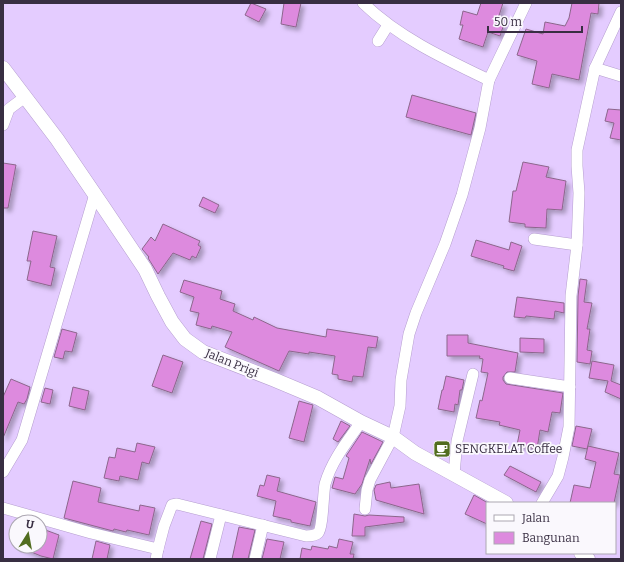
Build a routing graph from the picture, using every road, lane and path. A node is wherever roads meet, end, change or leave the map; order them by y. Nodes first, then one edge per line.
1 (363, 3) edge
2 (526, 3) edge
3 (621, 12) edge
4 (388, 25) junction
5 (378, 40) dead end
6 (3, 68) edge
7 (595, 68) junction
8 (621, 76) edge
9 (489, 80) junction
10 (25, 97) junction
11 (3, 125) edge
12 (95, 194) junction
13 (534, 239) dead end
14 (578, 245) junction
15 (473, 374) dead end
16 (510, 378) dead end
17 (570, 387) junction
18 (361, 422) junction
19 (393, 437) junction
20 (3, 472) edge
21 (454, 474) junction
22 (504, 502) edge
23 (543, 502) edge
24 (3, 508) edge
25 (365, 509) dead end
26 (221, 516) junction
27 (263, 525) junction
28 (157, 554) edge
29 (210, 559) edge
30 (255, 559) edge

1 - 4 street
2 - 9 street
3 - 7 street
4 - 5 street
4 - 9 street
6 - 10 street, Jalan Prigi
7 - 8 street
7 - 14 street
9 - 19 street
10 - 11 street
10 - 12 street, Jalan Prigi
12 - 18 street, Jalan Prigi
12 - 20 street
13 - 14 street
14 - 17 street
15 - 21 street
16 - 17 street
17 - 23 street
18 - 19 street, Jalan Prigi
18 - 27 street
19 - 21 street, Jalan Prigi
19 - 25 street
21 - 22 street, Jalan Prigi
24 - 28 street
26 - 27 street
26 - 28 street
26 - 29 street
27 - 30 street

